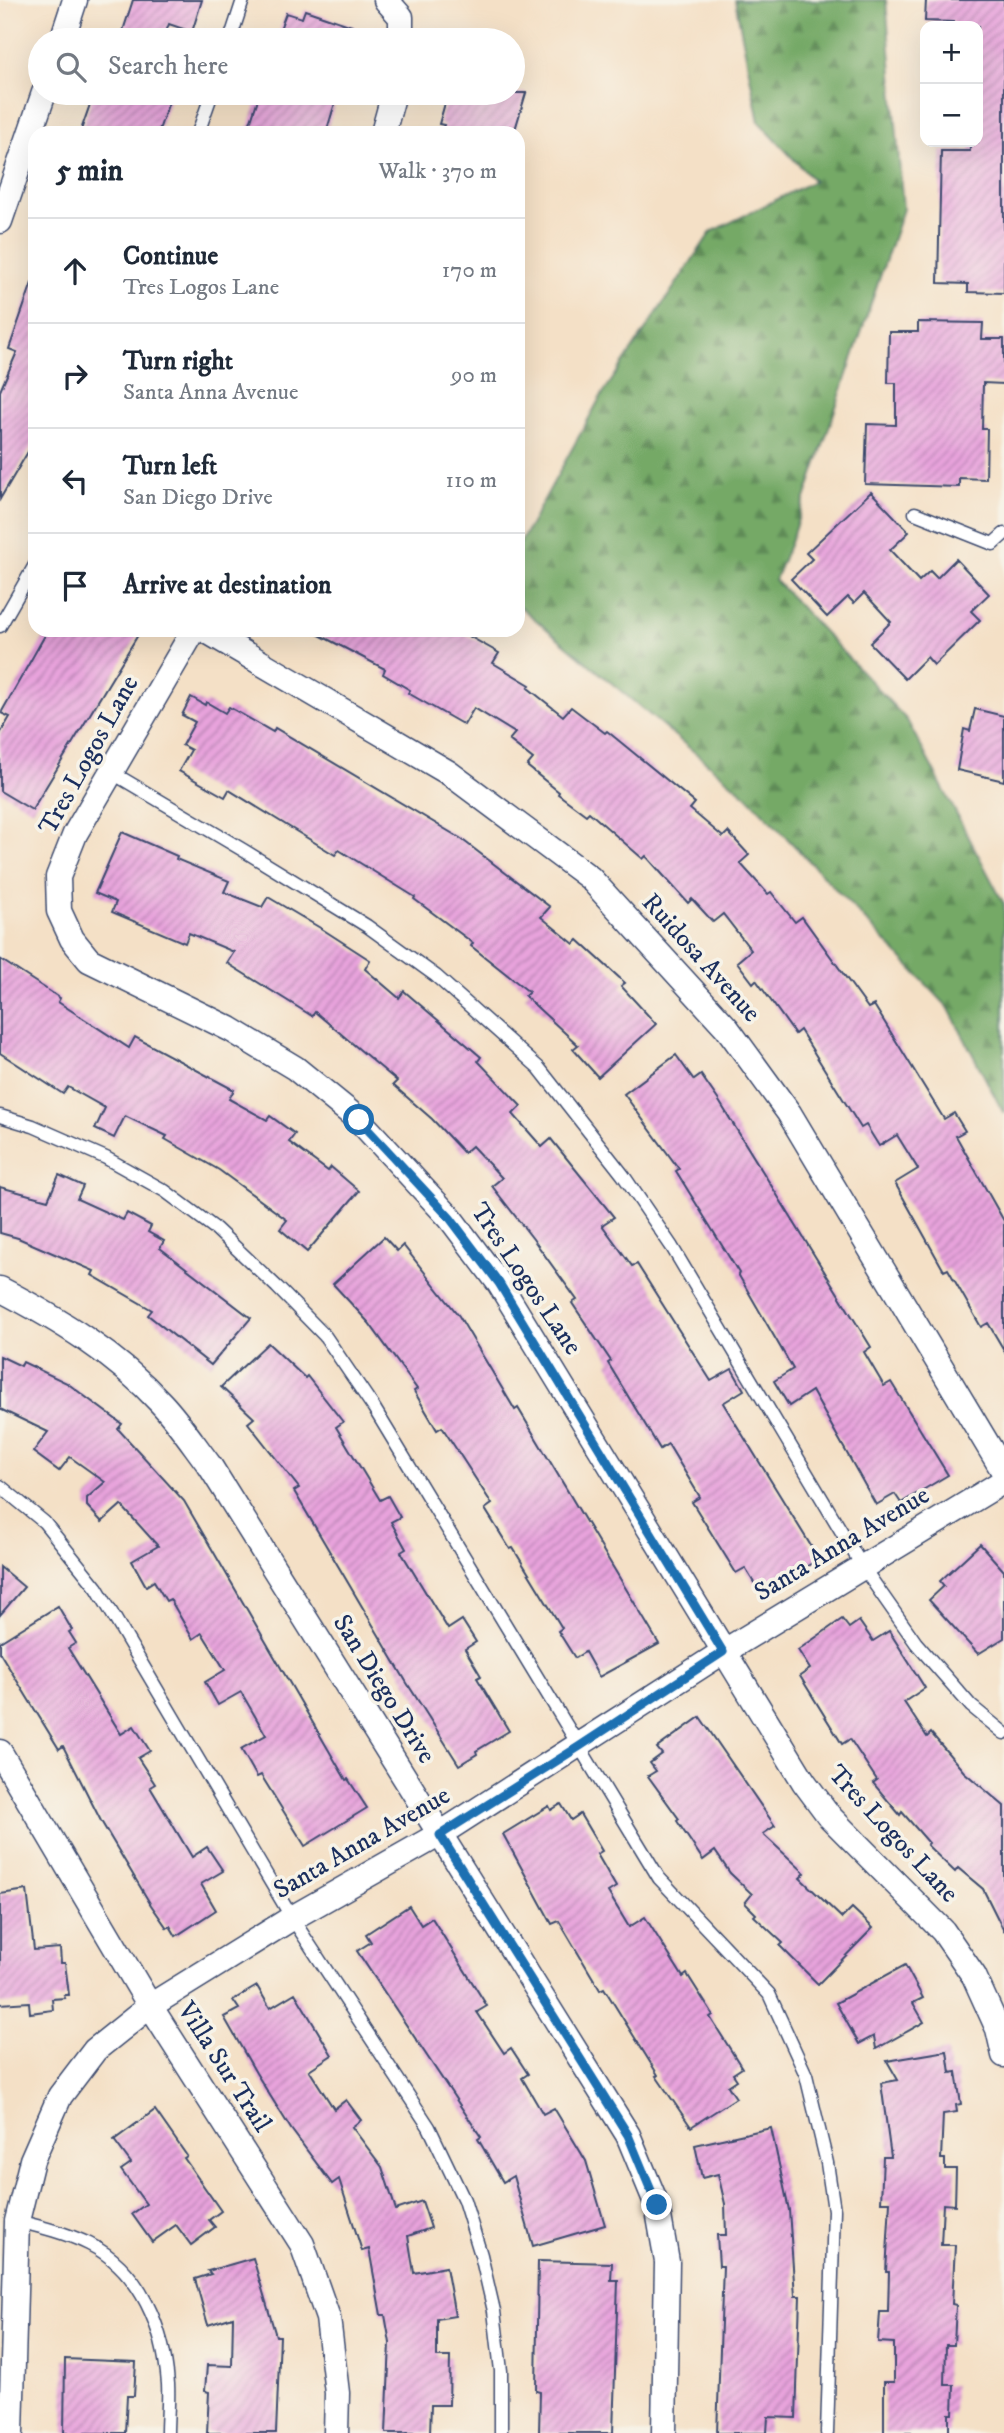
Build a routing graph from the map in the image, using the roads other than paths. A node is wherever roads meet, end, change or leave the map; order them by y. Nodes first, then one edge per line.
1 (75, 0) edge
2 (243, 0) edge
3 (66, 28) edge
4 (234, 28) edge
5 (40, 105) edge
6 (208, 105) edge
7 (391, 105) edge
8 (33, 126) edge
9 (200, 126) edge
10 (385, 126) edge
11 (28, 140) edge
12 (0, 221) edge
13 (915, 513) dead end
14 (1004, 534) edge
15 (28, 577) edge
16 (0, 625) edge
17 (190, 637) edge
18 (217, 637) edge
19 (111, 772) junction
20 (0, 1116) edge
21 (0, 1289) edge
22 (1004, 1472) edge
23 (1004, 1481) edge
24 (0, 1486) edge
25 (863, 1566) junction
26 (723, 1652) junction
27 (1004, 1733) edge
28 (580, 1746) junction
29 (0, 1752) edge
30 (440, 1835) junction
31 (292, 1918) junction
32 (150, 2006) junction
33 (1004, 2055) edge
34 (17, 2221) junction
35 (11, 2433) edge
36 (167, 2433) edge
37 (336, 2433) edge
38 (500, 2433) edge
39 (664, 2433) edge
40 (827, 2433) edge

1 - 3 street
2 - 4 lane
5 - 8 street
6 - 9 lane
7 - 10 street
11 - 12 street
13 - 14 lane
15 - 16 lane
17 - 19 street, Tres Logos Lane
18 - 22 street, Ruidosa Avenue
19 - 25 lane
19 - 26 street, Tres Logos Lane
20 - 28 lane
21 - 30 street, San Diego Drive
23 - 25 street, Santa Anna Avenue
24 - 31 lane
25 - 26 street, Santa Anna Avenue
25 - 27 lane
26 - 28 street, Santa Anna Avenue
26 - 33 street, Tres Logos Lane
28 - 30 street, Santa Anna Avenue
28 - 40 lane
29 - 32 street, Villa Sur Trail
30 - 31 street, Santa Anna Avenue
30 - 39 street, San Diego Drive
31 - 32 street, Santa Anna Avenue
31 - 38 lane
32 - 34 street, Santa Anna Avenue
32 - 37 street, Villa Sur Trail
34 - 35 street, Santa Anna Avenue
34 - 36 lane

